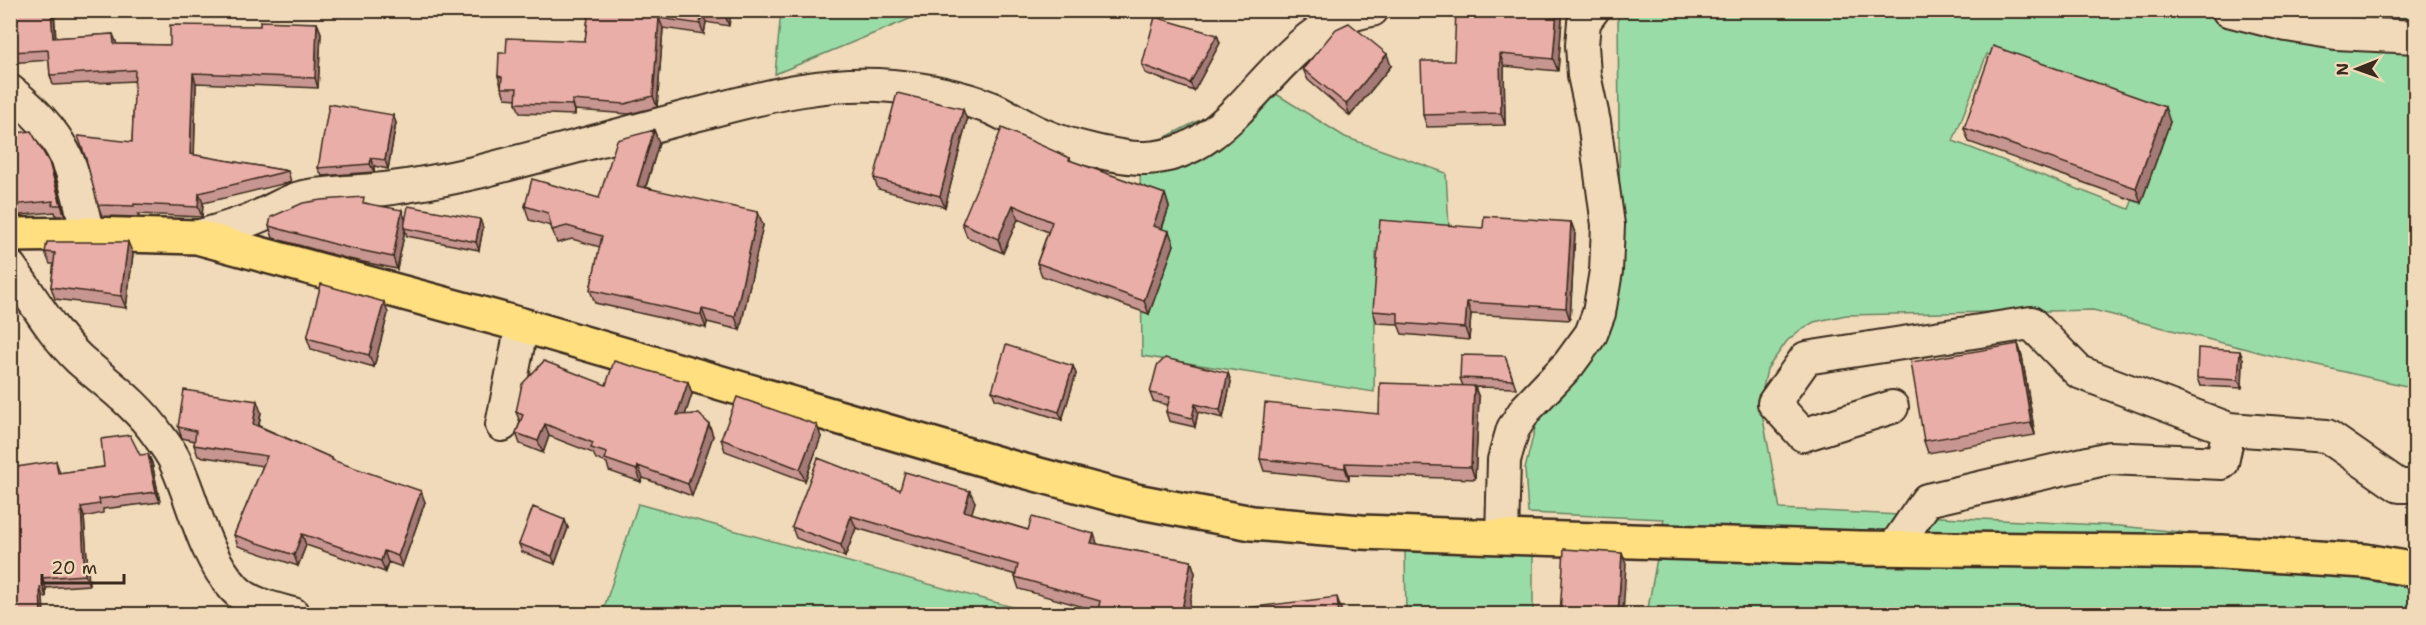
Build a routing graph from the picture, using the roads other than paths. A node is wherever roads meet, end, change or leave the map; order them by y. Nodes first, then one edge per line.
1 (1372, 10) edge
2 (2228, 10) edge
3 (1592, 11) edge
4 (2415, 37) edge
5 (10, 90) edge
6 (10, 234) edge
7 (88, 234) junction
8 (197, 237) junction
9 (10, 267) edge
10 (522, 325) junction
11 (1892, 407) dead end
12 (502, 425) dead end
13 (2229, 429) junction
14 (2415, 486) edge
15 (1502, 537) junction
16 (1894, 548) junction
17 (2415, 570) edge
18 (243, 602) edge
19 (293, 615) edge

1 - 8 street
2 - 4 street
3 - 15 street
5 - 7 street
6 - 7 main road
7 - 8 main road
8 - 10 main road
9 - 18 street
10 - 12 street
10 - 15 main road
11 - 13 street
13 - 14 street
13 - 16 street
15 - 16 main road
16 - 17 main road
18 - 19 street

